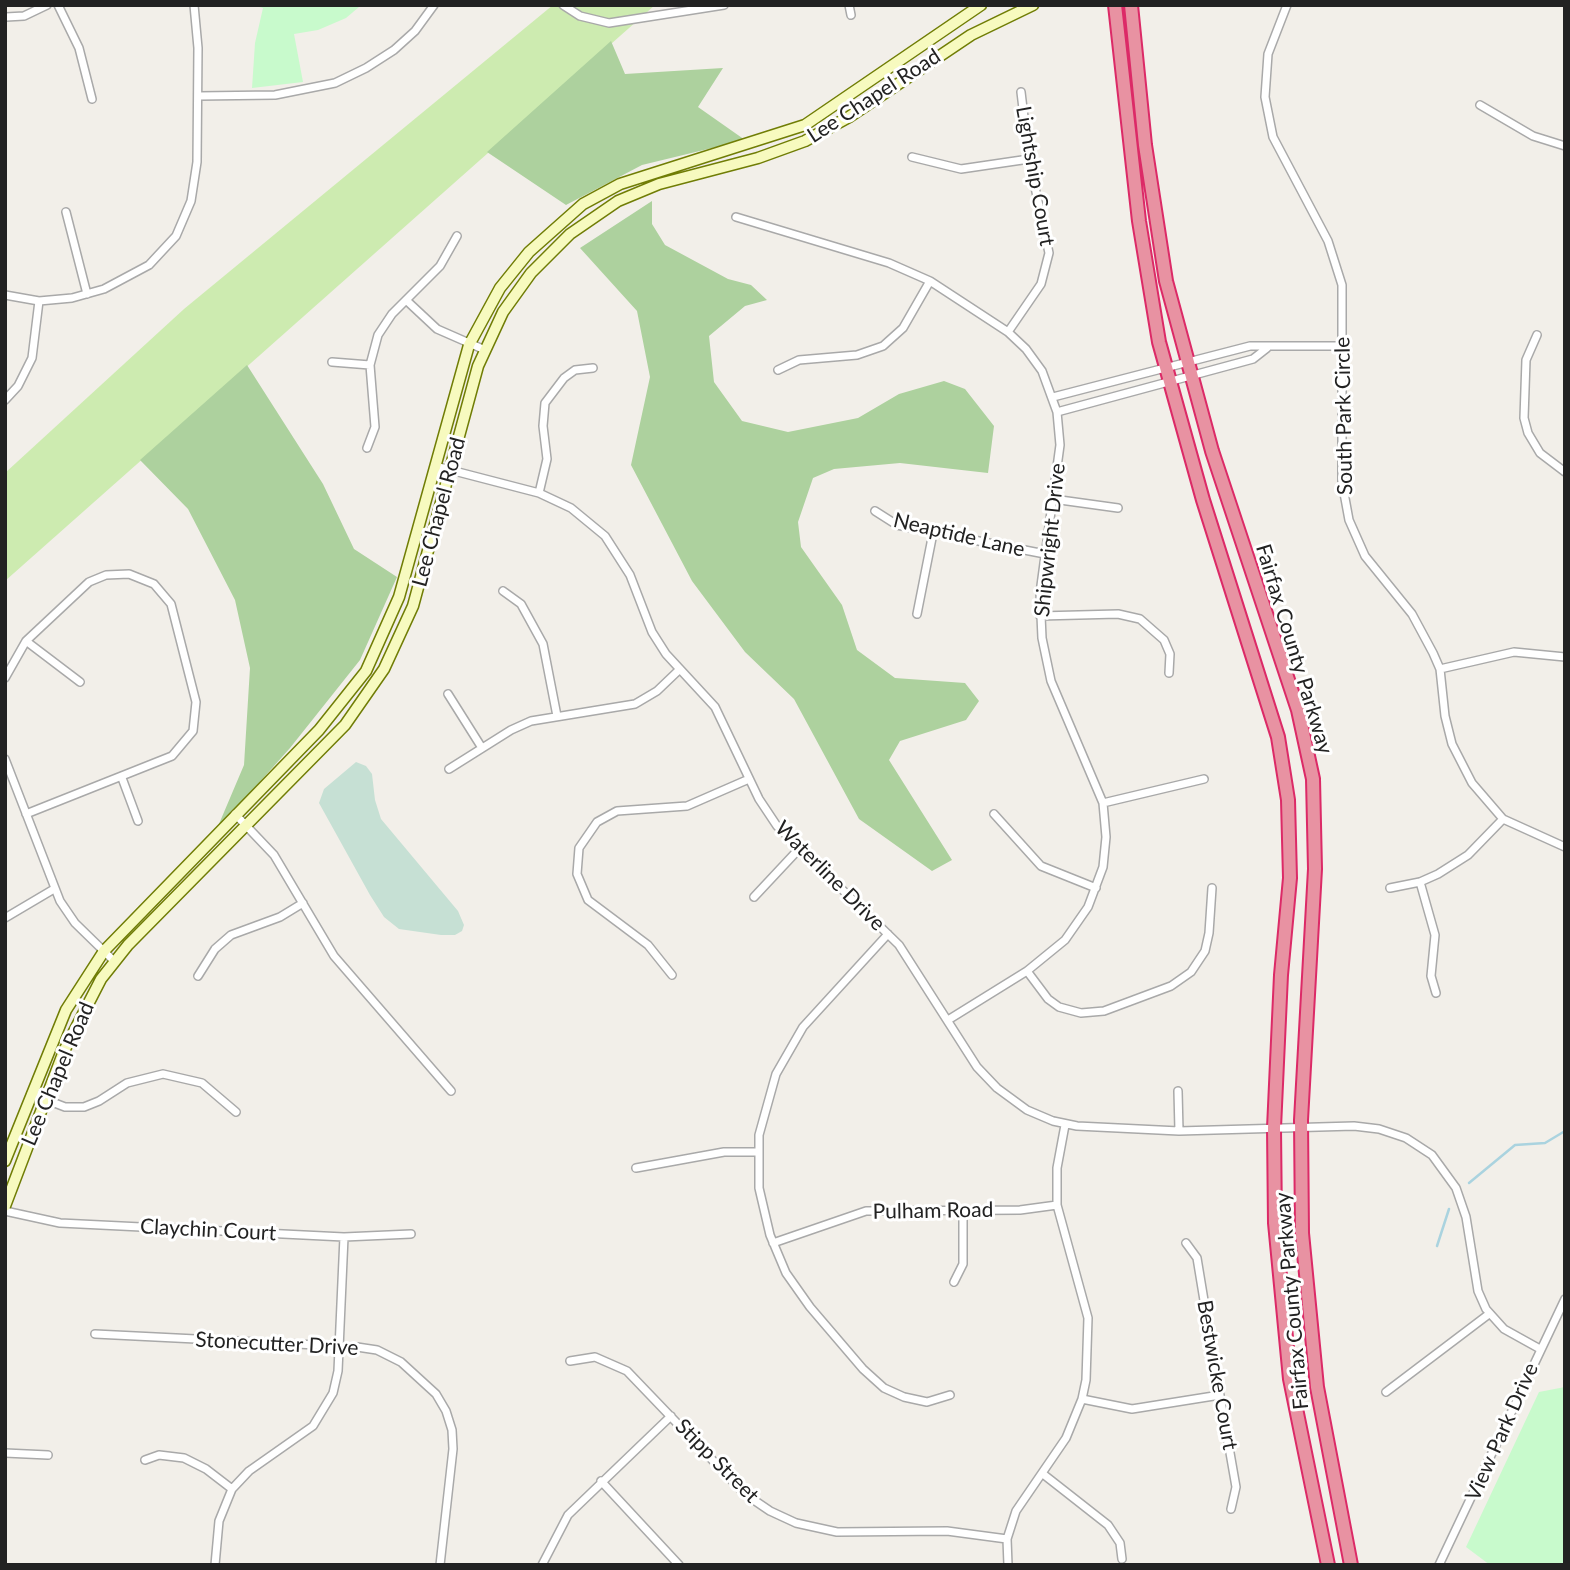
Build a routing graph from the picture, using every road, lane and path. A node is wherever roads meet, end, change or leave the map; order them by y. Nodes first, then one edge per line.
1 (47, 5) edge
2 (58, 5) edge
3 (194, 5) edge
4 (434, 5) edge
5 (562, 5) edge
6 (724, 5) edge
7 (849, 5) edge
8 (981, 5) edge
9 (1033, 5) edge
10 (1131, 5) edge
11 (1287, 5) edge
12 (964, 10) edge
13 (1115, 10) edge
14 (851, 15) dead end
15 (6, 16) edge
16 (1021, 92) dead end
17 (198, 96) junction
18 (92, 99) dead end
19 (1480, 105) dead end
20 (754, 143) junction
21 (1565, 146) edge
22 (912, 157) dead end
23 (758, 158) junction
24 (1029, 159) junction
25 (66, 212) dead end
26 (736, 217) dead end
27 (457, 236) dead end
28 (930, 281) junction
29 (87, 294) junction
30 (5, 295) edge
31 (406, 300) junction
32 (39, 301) junction
33 (1008, 332) junction
34 (1537, 335) dead end
35 (469, 345) junction
36 (1342, 346) junction
37 (1267, 348) junction
38 (485, 350) junction
39 (1186, 361) junction
40 (332, 362) dead end
41 (370, 365) junction
42 (1165, 367) junction
43 (593, 368) dead end
44 (778, 370) dead end
45 (1190, 376) junction
46 (1169, 383) junction
47 (1053, 397) junction
48 (5, 400) edge
49 (1057, 412) junction
50 (367, 448) dead end
51 (435, 466) junction
52 (450, 470) junction
53 (1565, 472) edge
54 (539, 493) junction
55 (1053, 499) junction
56 (1118, 508) dead end
57 (875, 511) dead end
58 (933, 533) junction
59 (1045, 554) junction
60 (503, 591) dead end
61 (917, 614) dead end
62 (1040, 616) junction
63 (26, 641) junction
64 (1565, 657) edge
65 (680, 669) junction
66 (1440, 669) junction
67 (1169, 673) dead end
68 (5, 678) edge
69 (80, 682) dead end
70 (448, 694) dead end
71 (557, 716) junction
72 (482, 748) junction
73 (5, 760) edge
74 (449, 769) dead end
75 (122, 778) junction
76 (749, 779) junction
77 (1204, 779) dead end
78 (1103, 803) junction
79 (26, 814) junction
80 (235, 814) junction
81 (994, 814) dead end
82 (1503, 819) junction
83 (138, 821) dead end
84 (246, 825) junction
85 (1565, 847) edge
86 (798, 849) junction
87 (1420, 882) junction
88 (1096, 888) junction
89 (1212, 888) dead end
90 (1390, 888) dead end
91 (54, 889) junction
92 (754, 897) dead end
93 (303, 903) junction
94 (5, 918) edge
95 (888, 934) junction
96 (104, 951) junction
97 (115, 962) junction
98 (1027, 971) junction
99 (672, 975) dead end
100 (198, 976) dead end
101 (1436, 993) dead end
102 (948, 1020) junction
103 (452, 1091) dead end
104 (1178, 1091) dead end
105 (31, 1094) junction
106 (45, 1100) junction
107 (236, 1112) dead end
108 (1065, 1125) junction
109 (1301, 1127) junction
110 (1274, 1128) junction
111 (1179, 1131) junction
112 (758, 1152) junction
113 (5, 1161) edge
114 (636, 1168) dead end
115 (1057, 1205) junction
116 (5, 1208) edge
117 (963, 1210) junction
118 (411, 1234) dead end
119 (344, 1237) junction
120 (773, 1243) junction
121 (1186, 1243) dead end
122 (954, 1282) dead end
123 (1565, 1300) edge
124 (1489, 1314) junction
125 (95, 1334) dead end
126 (339, 1346) junction
127 (1539, 1349) junction
128 (570, 1361) dead end
129 (1387, 1392) dead end
130 (950, 1395) dead end
131 (1220, 1395) junction
132 (1082, 1399) junction
133 (671, 1416) junction
134 (5, 1453) edge
135 (48, 1455) dead end
136 (145, 1460) dead end
137 (1043, 1474) junction
138 (601, 1481) junction
139 (232, 1489) junction
140 (1231, 1509) dead end
141 (1007, 1539) junction
142 (1122, 1559) dead end
143 (215, 1565) edge
144 (440, 1565) edge
145 (542, 1565) edge
146 (679, 1565) edge
147 (1008, 1565) edge
148 (1328, 1565) edge
149 (1351, 1565) edge
150 (1439, 1565) edge

1 - 15 street
2 - 18 street
3 - 17 street
4 - 17 street
5 - 6 street
7 - 14 street
8 - 12 main road, Lee Chapel Road
9 - 23 main road, Lee Chapel Road
10 - 39 highway, Fairfax County Parkway
11 - 36 street, South Park Circle
12 - 20 main road, Lee Chapel Road
13 - 42 highway, Fairfax County Parkway
16 - 24 street, Lightship Court
17 - 29 street
19 - 21 street
20 - 23 main road
20 - 35 main road, Lee Chapel Road
22 - 24 street
23 - 38 main road, Lee Chapel Road
24 - 33 street, Lightship Court
25 - 29 street
26 - 28 street, Shipwright Drive
27 - 31 street
28 - 33 street, Shipwright Drive
28 - 44 street
29 - 32 street
30 - 32 street
31 - 35 street
31 - 41 street
32 - 48 street
33 - 47 street, Shipwright Drive
34 - 53 street
35 - 38 street
35 - 51 main road, Lee Chapel Road
36 - 37 street
36 - 66 street, South Park Circle
37 - 39 street
37 - 45 street
38 - 52 main road, Lee Chapel Road
39 - 42 street
39 - 45 highway, Fairfax County Parkway
40 - 41 street
41 - 50 street
42 - 46 highway, Fairfax County Parkway
42 - 47 street
43 - 54 street
45 - 46 street
45 - 109 highway, Fairfax County Parkway
46 - 49 street
46 - 110 highway, Fairfax County Parkway
47 - 49 street, Shipwright Drive
49 - 55 street, Shipwright Drive
51 - 52 street, Waterline Drive
51 - 80 main road, Lee Chapel Road
52 - 54 street, Waterline Drive
52 - 84 main road, Lee Chapel Road
54 - 65 street, Waterline Drive
55 - 56 street
55 - 59 street, Shipwright Drive
57 - 58 street, Neaptide Lane
58 - 59 street, Neaptide Lane
58 - 61 street
59 - 62 street, Shipwright Drive
60 - 71 street
62 - 67 street
62 - 78 street, Shipwright Drive
63 - 68 street
63 - 69 street
63 - 75 street
64 - 66 street
65 - 71 street
65 - 76 street, Waterline Drive
66 - 82 street, South Park Circle
70 - 72 street
71 - 72 street
72 - 74 street
73 - 79 street
75 - 79 street
75 - 83 street
76 - 86 street, Waterline Drive
76 - 99 street
77 - 78 street
78 - 88 street, Shipwright Drive
79 - 91 street
80 - 84 street
80 - 96 main road, Lee Chapel Road
81 - 88 street
82 - 85 street, South Park Circle
82 - 87 street
84 - 93 street
84 - 97 main road, Lee Chapel Road
86 - 92 street
86 - 95 street, Waterline Drive
87 - 90 street
87 - 101 street
88 - 98 street, Shipwright Drive
89 - 98 street
91 - 94 street
91 - 96 street
93 - 100 street
93 - 103 street
95 - 102 street, Waterline Drive
95 - 112 street
96 - 97 street
96 - 105 main road, Lee Chapel Road
97 - 106 main road, Lee Chapel Road
98 - 102 street, Shipwright Drive
102 - 108 street, Waterline Drive
104 - 111 street
105 - 106 street
105 - 113 main road, Lee Chapel Road
106 - 107 street
106 - 116 main road, Lee Chapel Road
108 - 111 street, Waterline Drive
108 - 115 street
109 - 110 street, Waterline Drive
109 - 124 street, Waterline Drive
109 - 149 highway, Fairfax County Parkway
110 - 111 street, Waterline Drive
110 - 148 highway, Fairfax County Parkway
112 - 114 street
112 - 120 street
115 - 117 street, Pulham Road
115 - 132 street
116 - 119 street, Claychin Court
117 - 120 street, Pulham Road
117 - 122 street
118 - 119 street, Claychin Court
119 - 126 street
120 - 130 street
121 - 131 street, Bestwicke Court
123 - 127 street, View Park Drive
124 - 127 street
124 - 129 street
125 - 126 street, Stonecutter Drive
126 - 139 street
126 - 144 street, Stonecutter Drive
127 - 150 street, View Park Drive
128 - 133 street, Stipp Street
131 - 132 street
131 - 140 street, Bestwicke Court
132 - 137 street
133 - 138 street
133 - 141 street, Stipp Street
134 - 135 street
136 - 139 street
137 - 141 street
137 - 142 street
138 - 145 street
138 - 146 street
139 - 143 street
141 - 147 street

